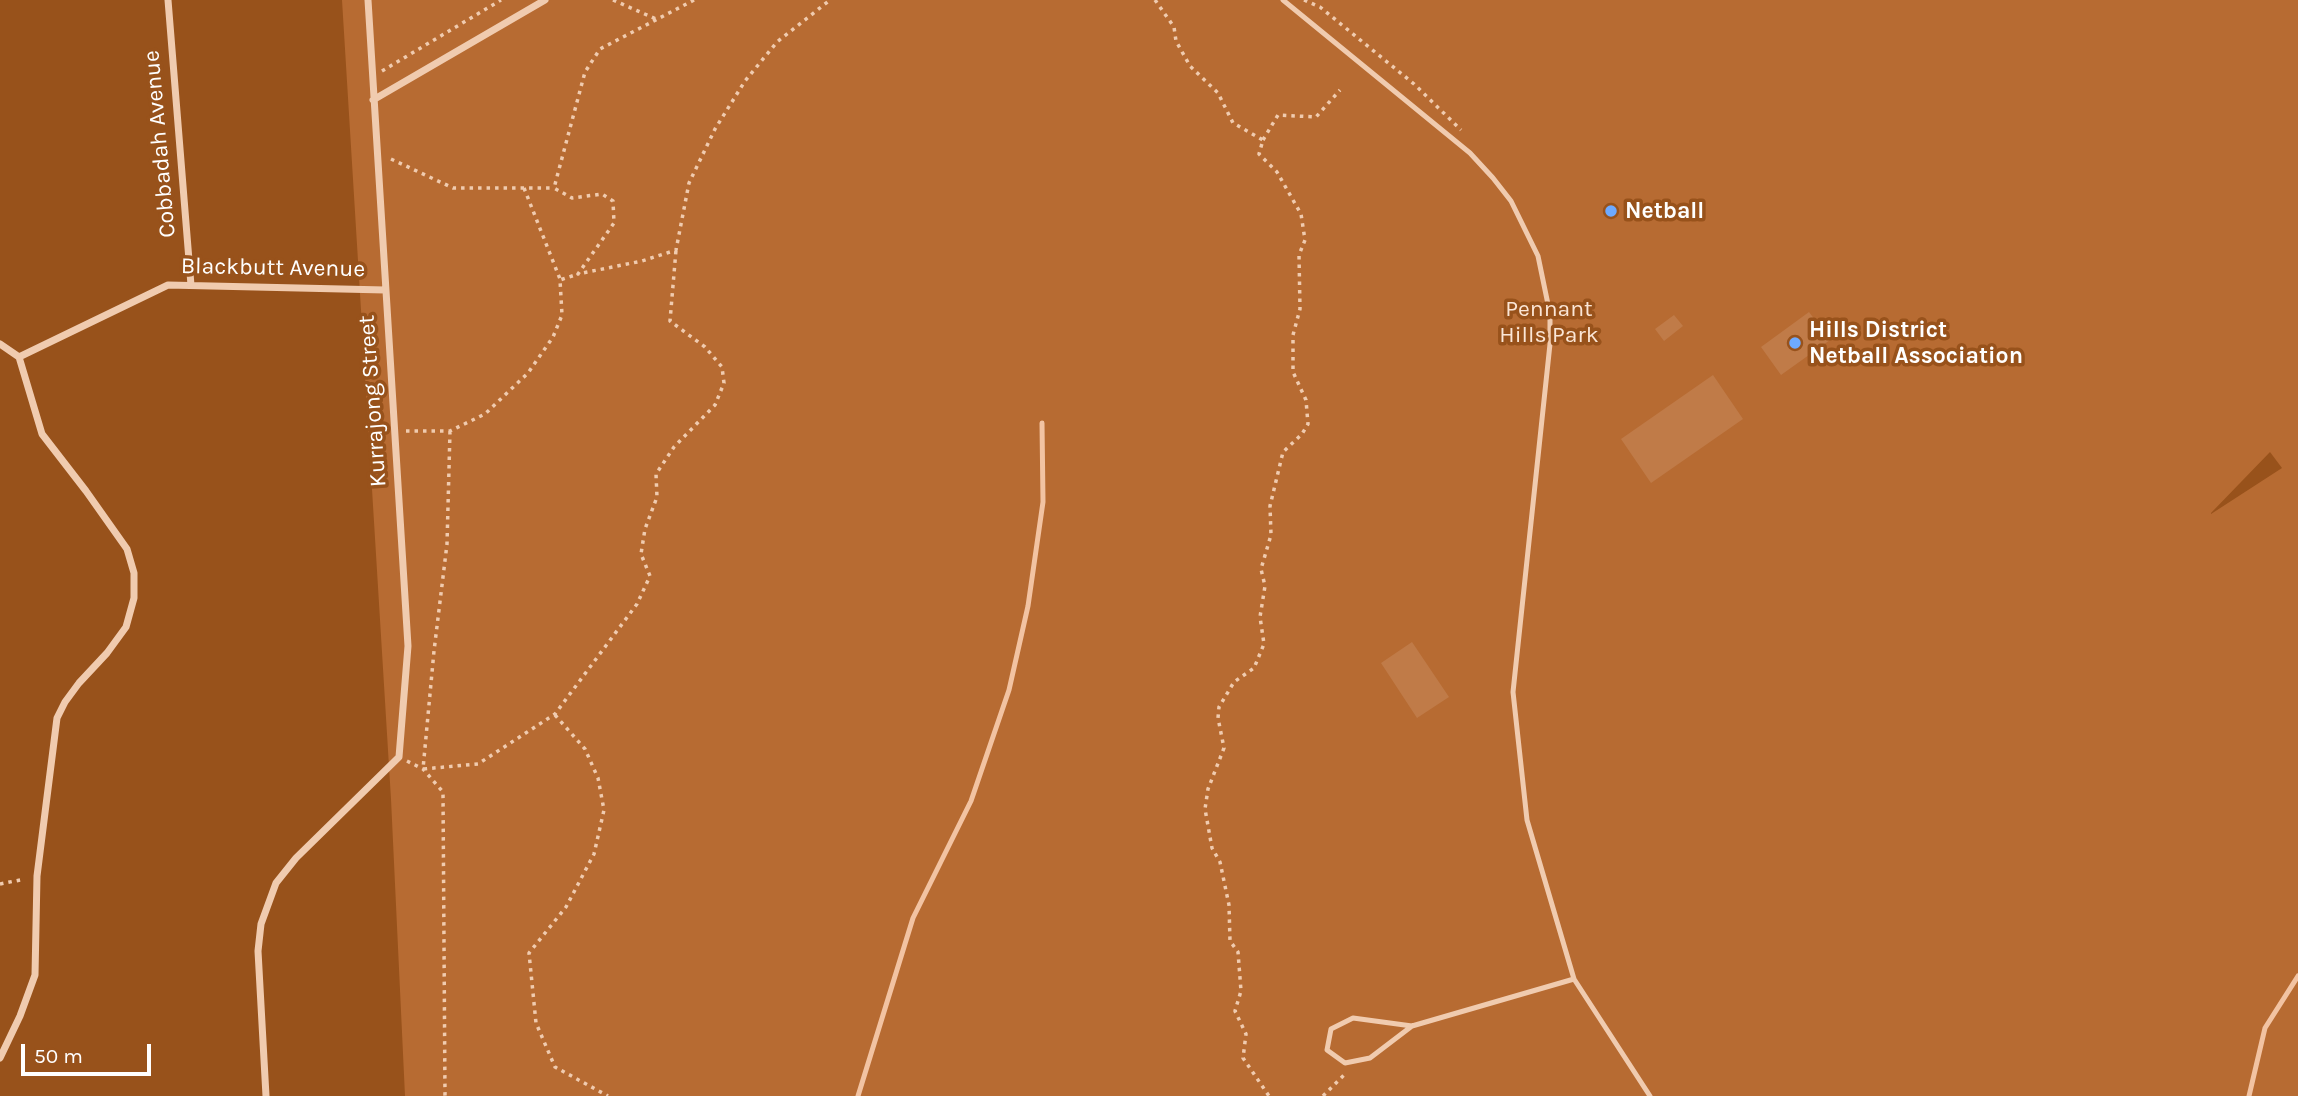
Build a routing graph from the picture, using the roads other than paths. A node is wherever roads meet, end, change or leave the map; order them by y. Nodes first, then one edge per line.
1 (168, 0) edge
2 (368, 0) edge
3 (545, 0) edge
4 (1284, 0) edge
5 (373, 100) junction
6 (191, 285) junction
7 (385, 290) junction
8 (0, 344) edge
9 (19, 357) junction
10 (1574, 979) junction
11 (1412, 1026) junction
12 (0, 1058) edge
13 (266, 1096) edge
14 (1650, 1096) edge

1 - 6 street, Cobbadah Avenue
2 - 5 street, Kurrajong Street
3 - 5 street
4 - 10 lane
5 - 7 street, Kurrajong Street
6 - 7 street, Blackbutt Avenue
6 - 9 street, Blackbutt Avenue
7 - 13 street, Kurrajong Street
8 - 9 street
9 - 12 street
10 - 11 lane
10 - 14 lane
11 - 11 lane

